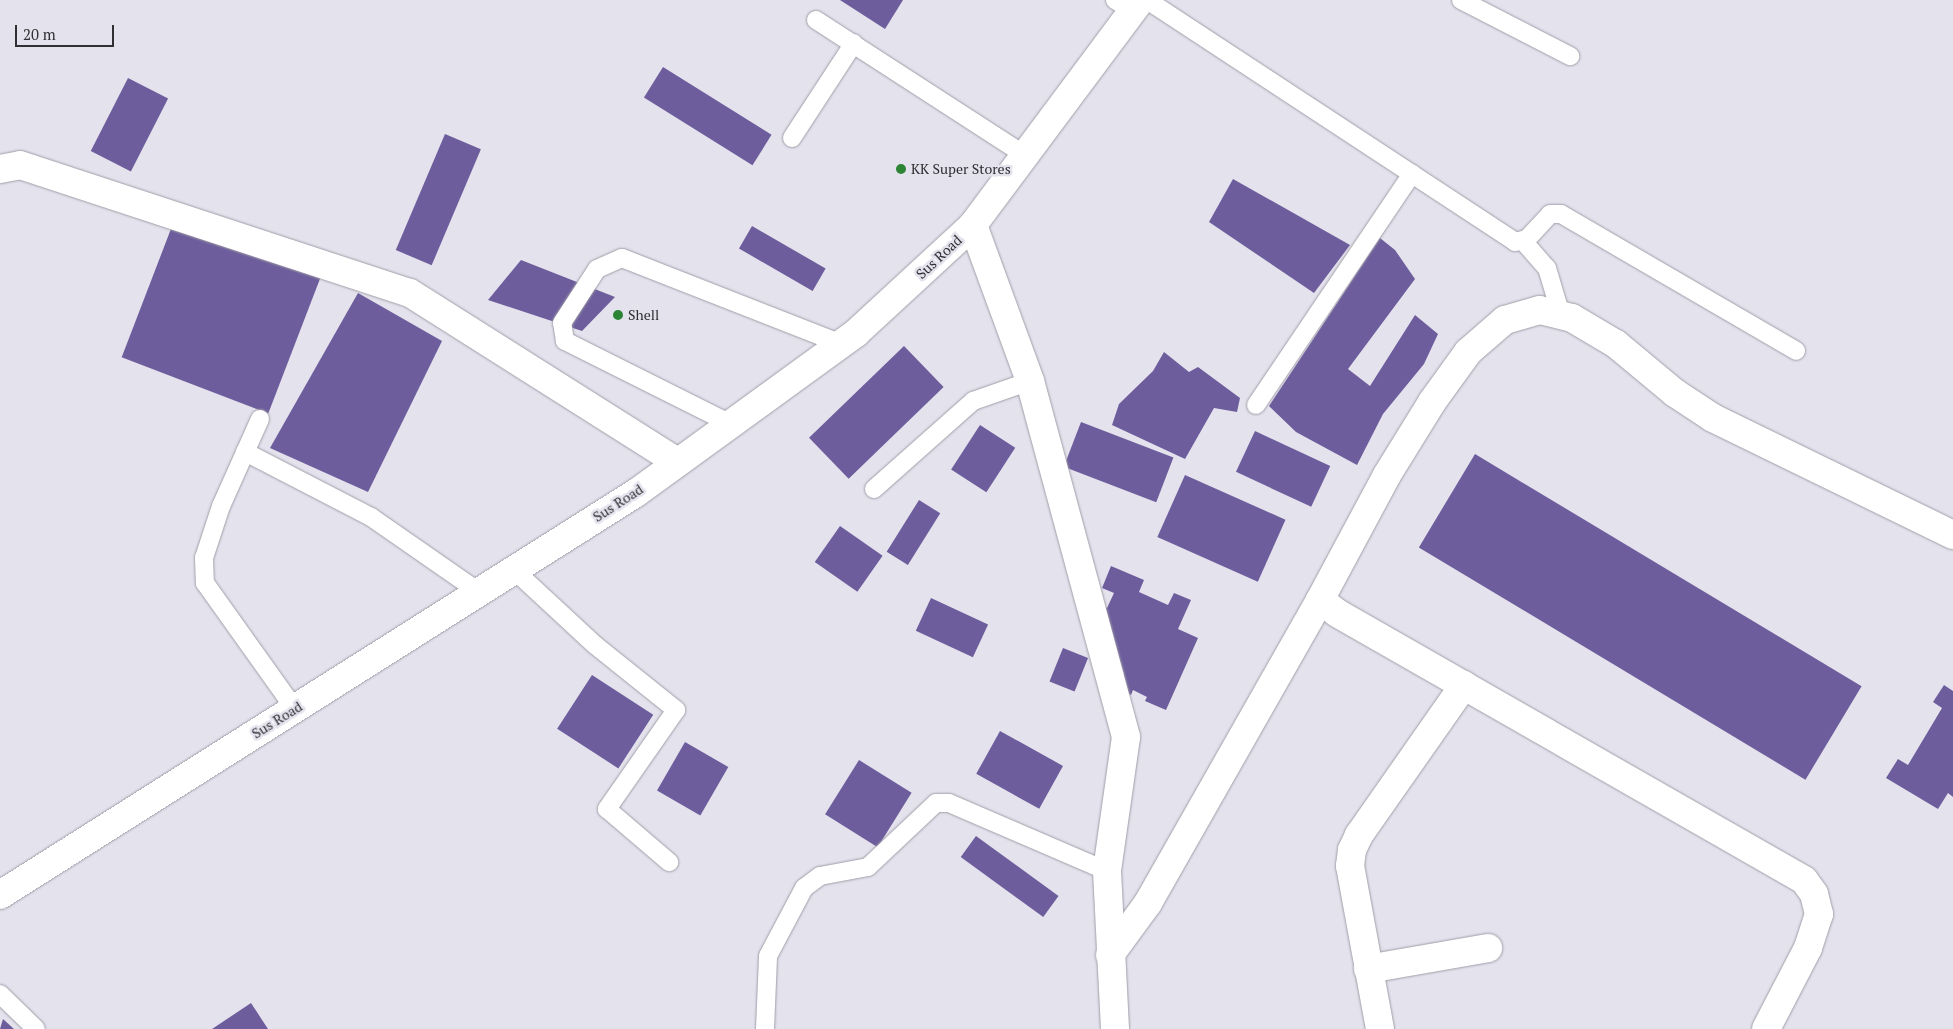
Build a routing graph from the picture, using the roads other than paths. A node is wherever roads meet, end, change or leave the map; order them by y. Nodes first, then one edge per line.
1 (1461, 0) edge
2 (1134, 3) edge
3 (816, 20) dead end
4 (854, 43) junction
5 (1570, 56) dead end
6 (792, 138) dead end
7 (1025, 155) junction
8 (0, 169) edge
9 (1412, 174) junction
10 (973, 225) junction
11 (1524, 242) junction
12 (1561, 315) junction
13 (841, 344) junction
14 (1796, 351) dead end
15 (1030, 381) junction
16 (1256, 405) dead end
17 (260, 419) dead end
18 (731, 424) junction
19 (245, 452) junction
20 (677, 462) junction
21 (874, 489) dead end
22 (1953, 536) edge
23 (514, 570) junction
24 (479, 592) junction
25 (1320, 600) junction
26 (1464, 685) junction
27 (295, 709) junction
28 (669, 862) dead end
29 (1107, 871) junction
30 (0, 896) edge
31 (1488, 948) dead end
32 (1110, 955) junction
33 (1368, 969) junction
34 (0, 994) edge
35 (36, 1029) edge
36 (765, 1029) edge
37 (1115, 1029) edge
38 (1380, 1029) edge
39 (1766, 1029) edge

1 - 5 lane
2 - 7 street, Sus Road
2 - 9 lane
3 - 4 lane
4 - 6 lane
4 - 7 lane
7 - 10 street, Sus Road
8 - 20 street
9 - 11 lane
9 - 16 lane
10 - 13 street, Sus Road
10 - 15 street
11 - 12 lane
11 - 14 lane
12 - 22 street
12 - 25 street
13 - 18 street, Sus Road
13 - 18 lane
15 - 21 lane
15 - 29 street
17 - 19 lane
18 - 20 street, Sus Road
19 - 24 lane
19 - 27 lane
20 - 23 street, Sus Road
23 - 24 street, Sus Road
23 - 28 lane
24 - 27 street, Sus Road
25 - 26 street
25 - 32 street
26 - 33 street
26 - 39 street
27 - 30 street, Sus Road
29 - 32 street
29 - 36 lane
31 - 33 street
32 - 37 street
33 - 38 street
34 - 35 lane

